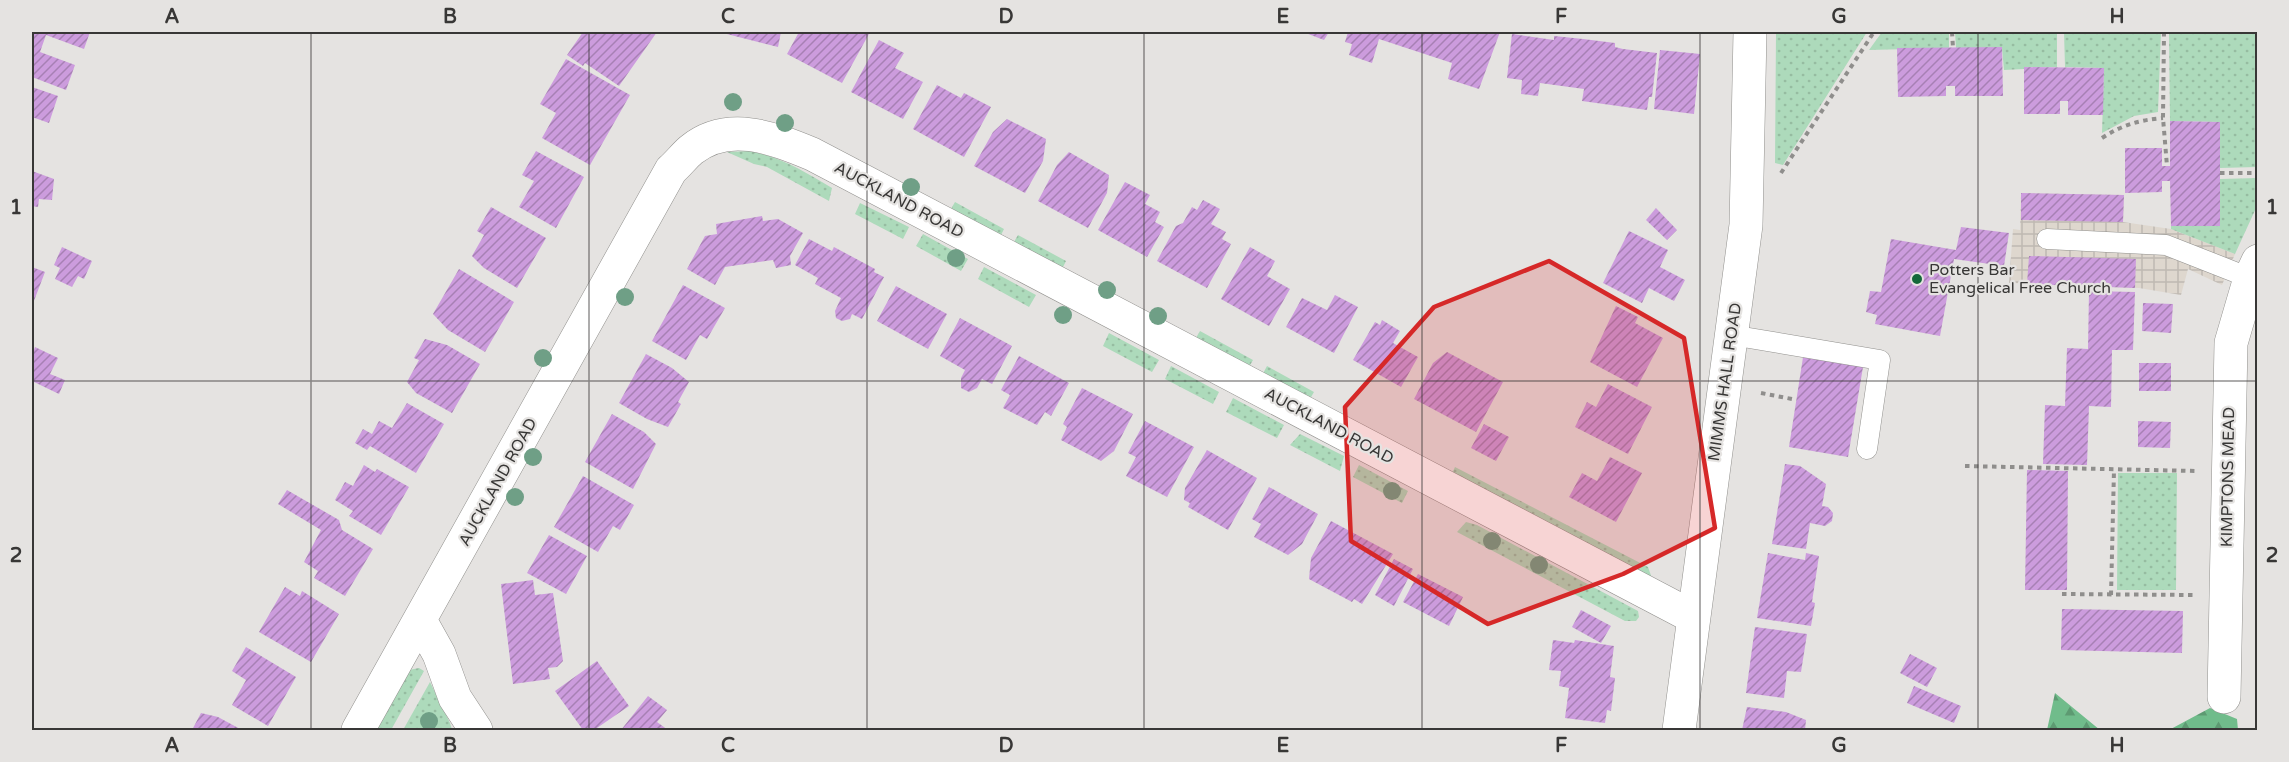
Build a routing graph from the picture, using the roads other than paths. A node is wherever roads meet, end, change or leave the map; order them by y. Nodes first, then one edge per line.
1 (1750, 32) edge
2 (2047, 239) dead end
3 (2254, 269) edge
4 (1731, 335) junction
5 (1867, 448) dead end
6 (1693, 617) junction
7 (420, 620) junction
8 (2224, 697) dead end
9 (358, 730) edge
10 (476, 730) edge
11 (1679, 730) edge

1 - 4 street, MIMMS HALL ROAD
2 - 3 lane
3 - 8 street, KIMPTONS MEAD
4 - 5 lane
4 - 6 street, MIMMS HALL ROAD
6 - 7 street, AUCKLAND ROAD
6 - 11 street, MIMMS HALL ROAD
7 - 9 street, AUCKLAND ROAD
7 - 10 street

